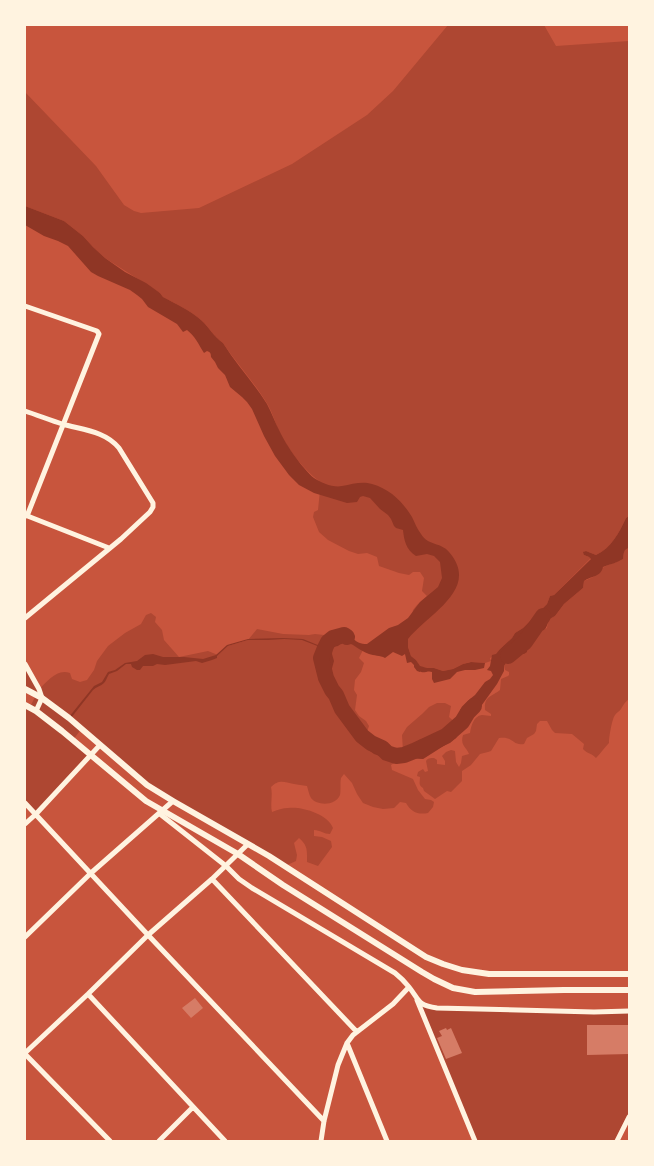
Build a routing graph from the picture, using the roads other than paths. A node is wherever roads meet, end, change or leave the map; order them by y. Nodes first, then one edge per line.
1 (25, 306) edge
2 (25, 411) edge
3 (63, 424) junction
4 (26, 515) edge
5 (109, 548) junction
6 (25, 618) edge
7 (25, 664) edge
8 (25, 689) edge
9 (42, 698) junction
10 (25, 705) edge
11 (36, 711) junction
12 (100, 745) junction
13 (91, 756) junction
14 (173, 801) junction
15 (25, 803) edge
16 (161, 812) junction
17 (36, 814) junction
18 (25, 824) edge
19 (248, 844) junction
20 (238, 854) junction
21 (226, 866) junction
22 (91, 873) junction
23 (212, 879) junction
24 (148, 935) junction
25 (25, 936) edge
26 (629, 974) edge
27 (409, 987) junction
28 (629, 990) edge
29 (88, 994) junction
30 (417, 999) junction
31 (629, 1011) edge
32 (357, 1032) junction
33 (346, 1043) junction
34 (25, 1053) edge
35 (193, 1107) junction
36 (629, 1117) edge
37 (324, 1121) junction
38 (110, 1141) edge
39 (159, 1141) edge
40 (225, 1141) edge
41 (321, 1141) edge
42 (387, 1141) edge
43 (474, 1141) edge
44 (617, 1141) edge

1 - 3 street
2 - 3 street
3 - 4 street
3 - 5 street
4 - 5 street
5 - 6 street
7 - 9 street
8 - 9 street
9 - 11 street
9 - 12 street
10 - 11 street
11 - 13 street
12 - 13 street
12 - 14 street
13 - 16 street
13 - 17 street
14 - 16 street
14 - 19 street
15 - 17 street
16 - 20 street
16 - 21 street
16 - 22 street
17 - 18 street
17 - 22 street
19 - 20 street
19 - 26 street
20 - 21 street
20 - 28 street
21 - 23 street
21 - 27 street
22 - 24 street
22 - 25 street
23 - 24 street
23 - 32 street
24 - 29 street
24 - 37 street
27 - 30 street
27 - 32 street
29 - 34 street
29 - 35 street
30 - 31 street
30 - 43 street
32 - 33 street
33 - 37 street
33 - 42 street
34 - 38 street
35 - 39 street
35 - 40 street
36 - 44 street
37 - 41 street

